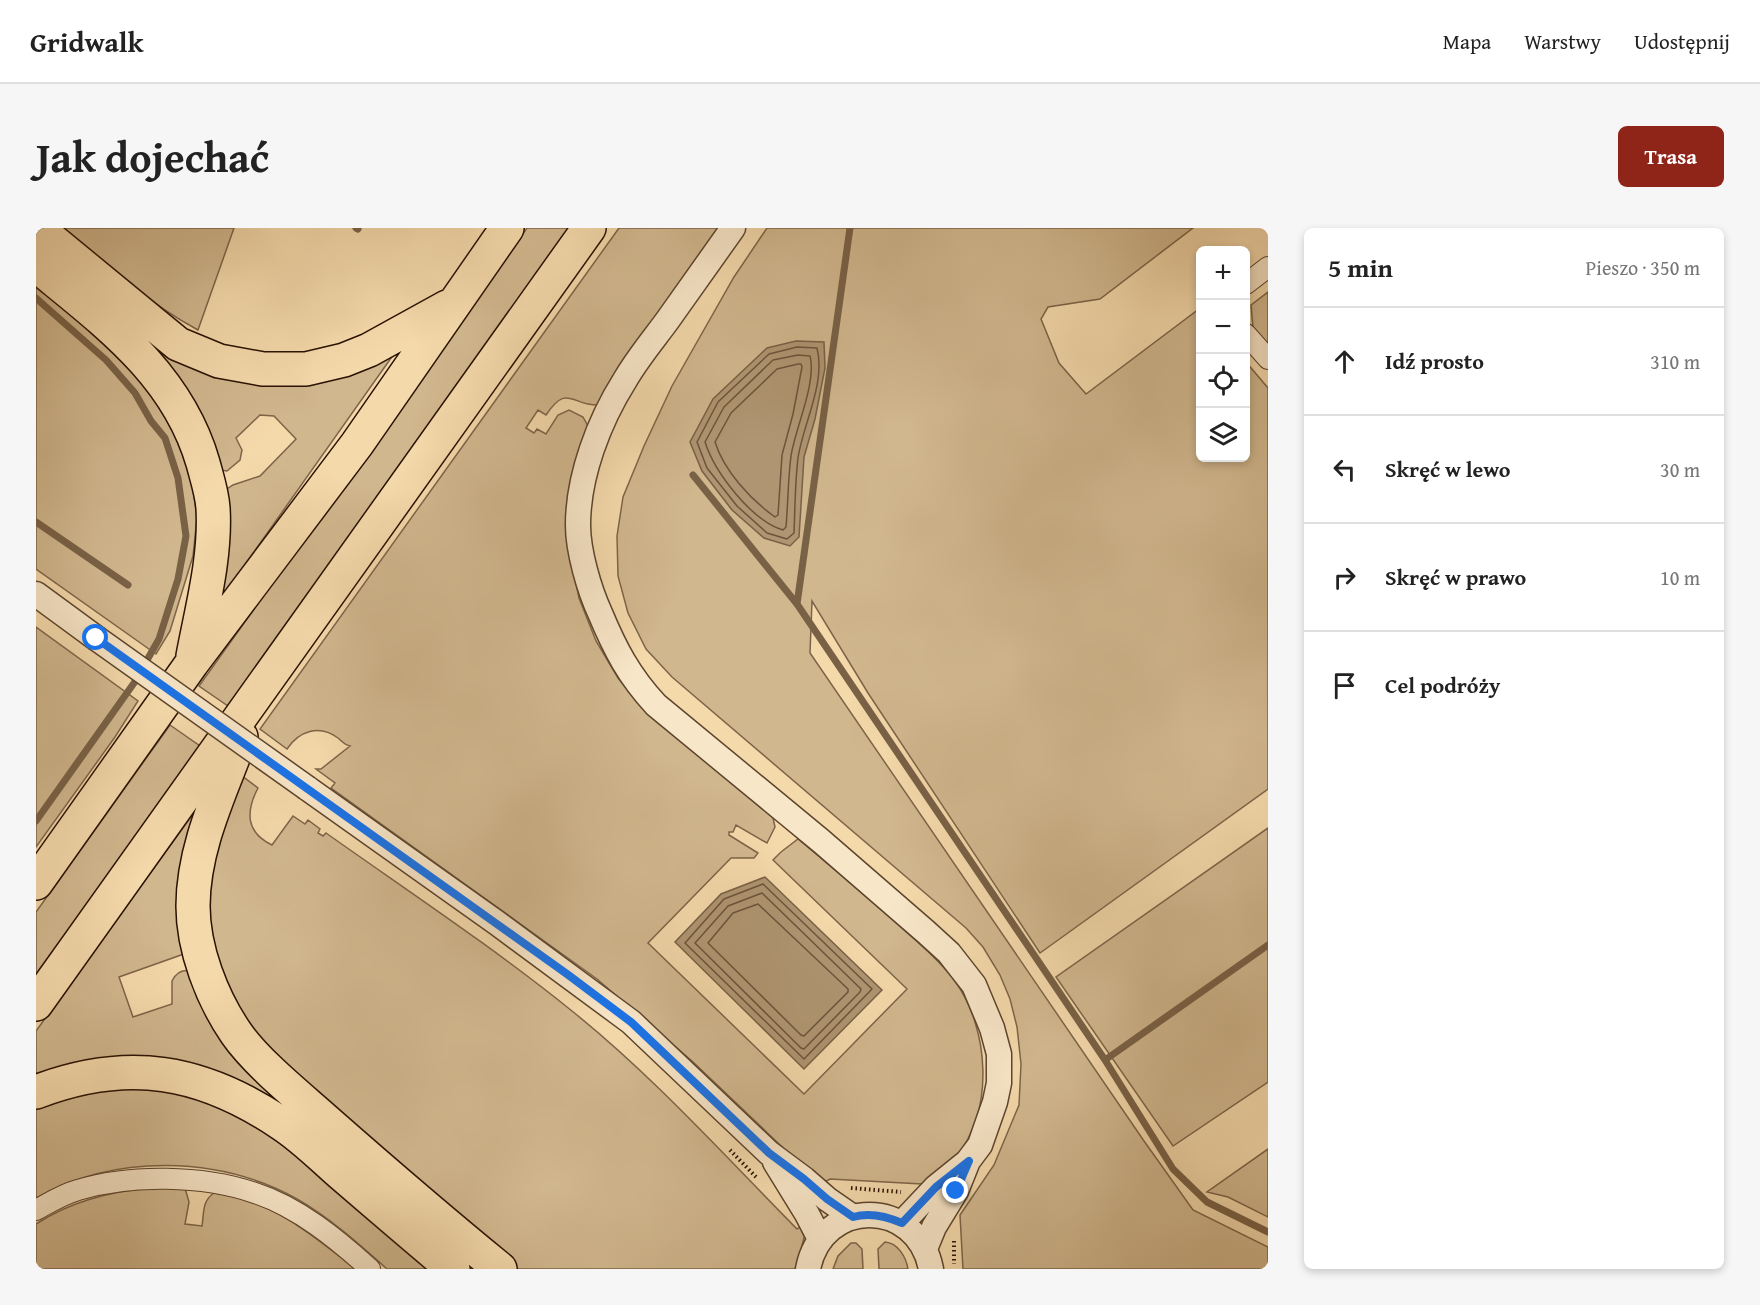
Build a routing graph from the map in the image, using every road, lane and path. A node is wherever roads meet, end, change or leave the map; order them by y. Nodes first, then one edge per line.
1 (37, 228) edge
2 (507, 228) edge
3 (589, 228) edge
4 (733, 228) edge
5 (36, 265) edge
6 (1268, 267) edge
7 (1250, 280) edge
8 (454, 303) junction
9 (1250, 339) edge
10 (1268, 359) edge
11 (36, 594) edge
12 (192, 663) junction
13 (255, 697) junction
14 (36, 883) edge
15 (36, 1004) edge
16 (36, 1092) edge
17 (725, 1145) dead end
18 (769, 1153) junction
19 (969, 1161) junction
20 (759, 1181) dead end
21 (36, 1210) edge
22 (853, 1217) junction
23 (902, 1223) junction
24 (820, 1239) junction
25 (928, 1259) edge
26 (370, 1269) edge
27 (453, 1269) edge
28 (500, 1269) edge
29 (808, 1269) edge

1 - 8 highway
2 - 8 highway
3 - 13 highway
4 - 19 street
5 - 12 highway
6 - 7 street
8 - 12 highway
9 - 10 street
11 - 18 street, bridge
12 - 14 highway
13 - 15 highway
13 - 28 highway
16 - 27 highway
17 - 20 path
18 - 22 street
18 - 24 street
19 - 23 street
19 - 25 street
21 - 26 street
22 - 23 street
22 - 24 street
23 - 25 street
24 - 29 street

